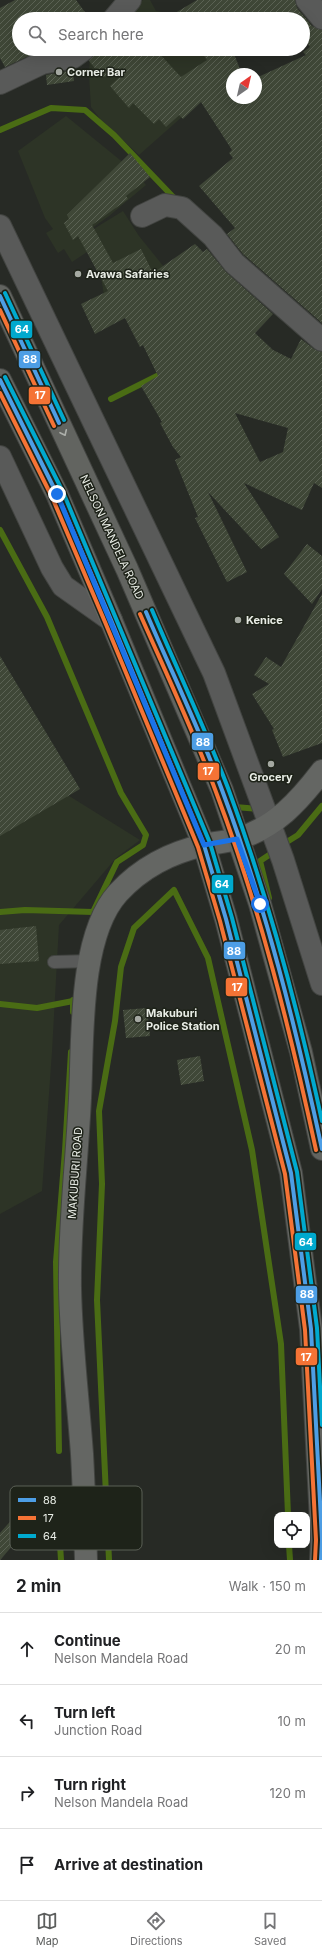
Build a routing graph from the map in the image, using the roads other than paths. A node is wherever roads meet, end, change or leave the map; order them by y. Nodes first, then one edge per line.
1 (130, 0) edge
2 (307, 0) edge
3 (120, 12) edge
4 (322, 18) edge
5 (74, 56) edge
6 (0, 83) edge
7 (142, 216) dead end
8 (0, 226) edge
9 (0, 296) edge
10 (322, 340) edge
11 (0, 380) edge
12 (0, 457) edge
13 (111, 620) junction
14 (322, 771) edge
15 (270, 824) junction
16 (237, 839) junction
17 (204, 845) junction
18 (90, 960) junction
19 (54, 962) dead end
20 (322, 984) edge
21 (322, 1149) edge
22 (83, 1486) edge
23 (86, 1550) edge
24 (86, 1560) edge
25 (321, 1560) edge

1 - 3 street
2 - 4 street
5 - 6 street
7 - 10 street
8 - 15 street
9 -> 16 main road, NELSON MANDELA ROAD
11 - 13 main road
12 - 13 street
13 - 17 main road
14 - 15 street, MAKUBURI ROAD
15 - 16 street, MAKUBURI ROAD
15 - 20 street
16 - 17 street, MAKUBURI ROAD
16 - 21 main road, NELSON MANDELA ROAD
17 - 18 street, MAKUBURI ROAD
17 - 25 main road
18 - 19 lane
18 - 22 street, MAKUBURI ROAD
23 - 24 street, MAKUBURI ROAD

